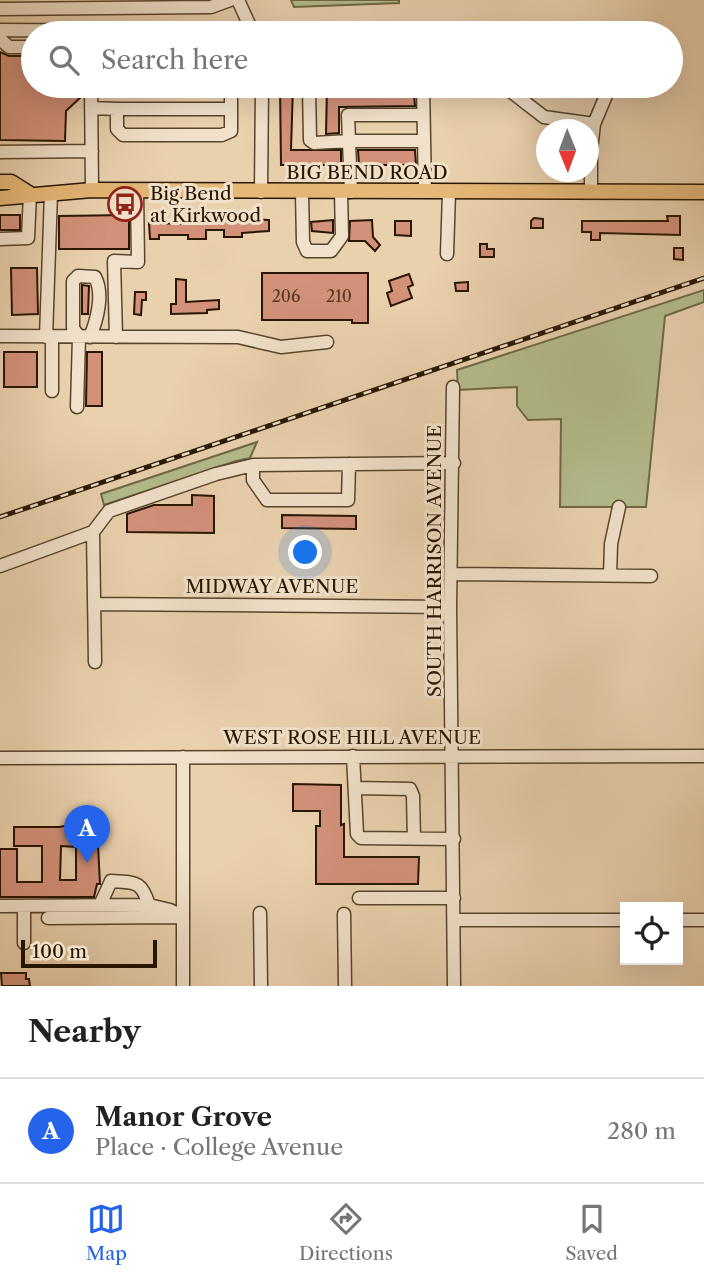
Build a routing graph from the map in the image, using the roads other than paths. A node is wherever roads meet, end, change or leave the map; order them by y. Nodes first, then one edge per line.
1 (230, 0) edge
2 (239, 0) edge
3 (56, 4) edge
4 (170, 4) edge
5 (0, 9) edge
6 (90, 9) junction
7 (91, 21) edge
8 (248, 21) edge
9 (0, 30) edge
10 (21, 30) edge
11 (0, 39) edge
12 (21, 47) edge
13 (91, 98) edge
14 (231, 98) edge
15 (262, 98) edge
16 (310, 98) edge
17 (423, 98) edge
18 (519, 98) edge
19 (605, 98) edge
20 (91, 108) junction
21 (117, 109) junction
22 (231, 109) junction
23 (423, 115) junction
24 (558, 119) edge
25 (596, 119) edge
26 (349, 141) junction
27 (424, 141) junction
28 (92, 151) junction
29 (0, 152) edge
30 (0, 182) edge
31 (591, 182) edge
32 (92, 190) junction
33 (137, 191) junction
34 (425, 191) junction
35 (591, 191) junction
36 (261, 192) junction
37 (302, 192) junction
38 (346, 192) junction
39 (449, 192) junction
40 (704, 192) edge
41 (51, 193) junction
42 (30, 194) junction
43 (0, 198) edge
44 (0, 239) edge
45 (447, 254) dead end
46 (0, 336) edge
47 (49, 337) junction
48 (84, 337) junction
49 (116, 337) junction
50 (327, 342) dead end
51 (453, 387) dead end
52 (52, 391) dead end
53 (77, 407) dead end
54 (454, 463) junction
55 (349, 464) junction
56 (253, 465) junction
57 (619, 507) dead end
58 (93, 532) junction
59 (0, 566) edge
60 (452, 573) junction
61 (610, 576) junction
62 (651, 576) dead end
63 (94, 604) junction
64 (450, 607) junction
65 (95, 662) dead end
66 (353, 756) junction
67 (453, 756) junction
68 (704, 756) edge
69 (183, 757) junction
70 (0, 758) edge
71 (355, 788) junction
72 (414, 839) junction
73 (454, 839) junction
74 (359, 898) dead end
75 (454, 898) junction
76 (100, 905) junction
77 (149, 905) junction
78 (0, 906) edge
79 (24, 906) junction
80 (260, 913) dead end
81 (55, 914) junction
82 (344, 914) dead end
83 (183, 916) junction
84 (454, 920) junction
85 (620, 920) edge
86 (683, 920) edge
87 (704, 920) edge
88 (24, 943) dead end
89 (183, 986) edge
90 (261, 986) edge
91 (345, 986) edge
92 (454, 986) edge

1 - 4 street
2 - 8 street
3 - 5 street
3 - 6 street
4 - 6 street
6 - 7 street
9 - 10 street
11 - 12 street
13 - 20 street
14 - 22 street
15 - 36 street
16 - 26 street
17 - 23 street
18 - 24 street
19 - 25 street
20 - 21 street
20 - 28 street
21 - 22 street
21 - 22 street
23 - 26 street
23 - 27 street
26 - 27 street
26 - 38 street
27 - 34 street
28 - 29 street
28 - 32 street
30 - 42 main road, BIG BEND ROAD
31 - 35 street
32 - 33 main road, BIG BEND ROAD
32 - 41 main road, BIG BEND ROAD
33 - 36 main road, BIG BEND ROAD
33 - 49 street
34 - 38 main road, BIG BEND ROAD
34 - 39 main road, BIG BEND ROAD
35 - 39 main road, BIG BEND ROAD
35 - 40 main road, BIG BEND ROAD
36 - 37 main road, BIG BEND ROAD
37 - 38 main road, BIG BEND ROAD
37 - 38 street
39 - 45 street
41 - 42 main road, BIG BEND ROAD
41 - 47 street
42 - 43 main road, BIG BEND ROAD
42 - 44 street
46 - 47 street
47 - 48 street
47 - 52 street
48 - 49 street
48 - 53 street
49 - 50 street
51 - 54 street, SOUTH HARRISON AVENUE
54 - 55 street
54 - 60 street, SOUTH HARRISON AVENUE
55 - 56 street
55 - 56 street
56 - 58 street
57 - 61 street
58 - 59 street
58 - 63 street
60 - 61 street
60 - 64 street, SOUTH HARRISON AVENUE
61 - 62 street
63 - 64 street, MIDWAY AVENUE
63 - 65 street
64 - 67 street, SOUTH HARRISON AVENUE
66 - 67 street, WEST ROSE HILL AVENUE
66 - 69 street, WEST ROSE HILL AVENUE
66 - 71 street
67 - 68 street, WEST ROSE HILL AVENUE
67 - 73 street, SOUTH HARRISON AVENUE
69 - 70 street, WEST ROSE HILL AVENUE
69 - 83 street
71 - 72 street
71 - 72 street
72 - 73 street
73 - 75 street, SOUTH HARRISON AVENUE
74 - 75 street
75 - 84 street, SOUTH HARRISON AVENUE
76 - 77 street
76 - 77 street
76 - 81 street
77 - 83 street
78 - 79 street
79 - 81 street
79 - 88 street
80 - 90 street
81 - 83 street
82 - 91 street
83 - 89 street
84 - 85 street
84 - 92 street, SOUTH HARRISON AVENUE
86 - 87 street

